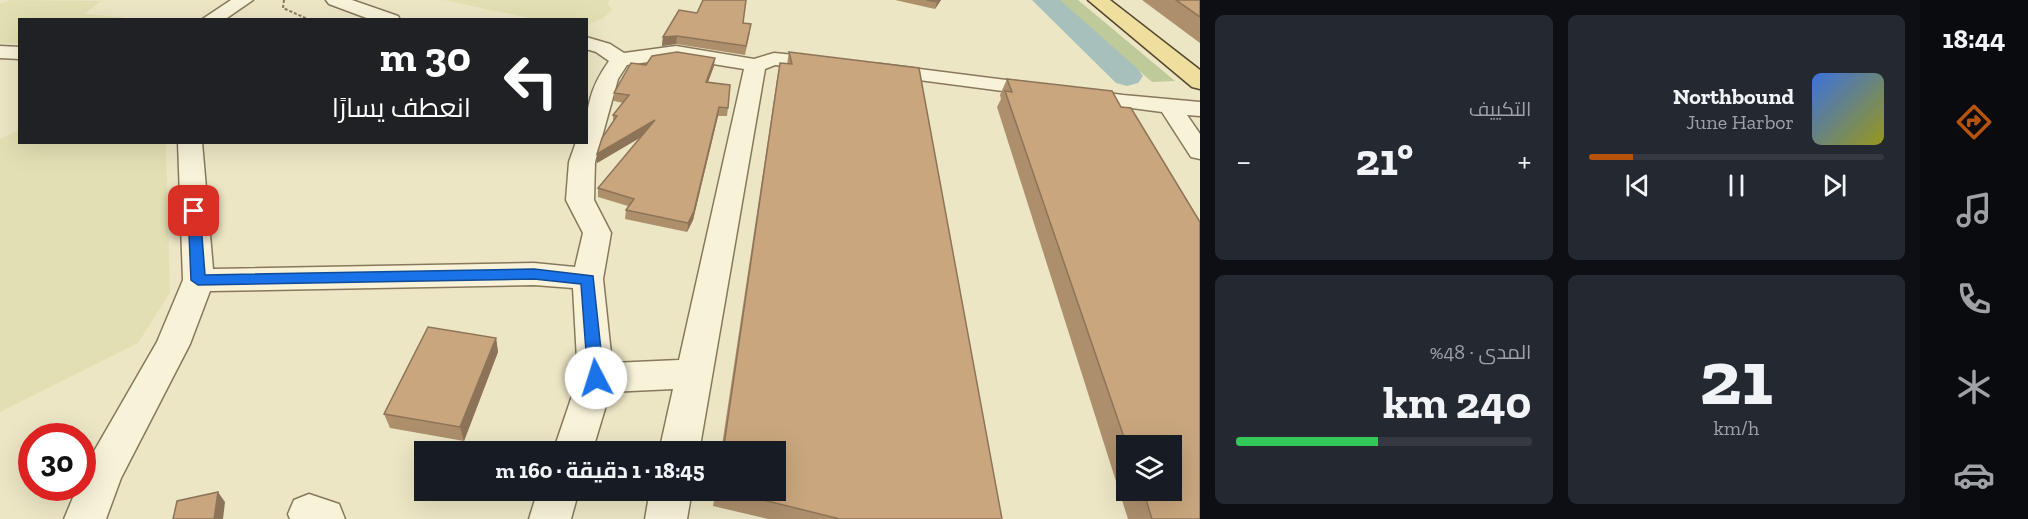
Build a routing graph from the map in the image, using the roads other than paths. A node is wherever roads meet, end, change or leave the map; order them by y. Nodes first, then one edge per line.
1 (244, 0) edge
2 (335, 0) edge
3 (1098, 0) edge
4 (1123, 0) edge
5 (213, 18) edge
6 (386, 18) edge
7 (588, 44) edge
8 (0, 52) edge
9 (18, 53) edge
10 (1200, 59) edge
11 (620, 60) junction
12 (756, 65) junction
13 (1200, 82) edge
14 (1170, 107) junction
15 (1200, 109) edge
16 (588, 142) edge
17 (190, 144) edge
18 (587, 144) edge
19 (1200, 152) edge
20 (588, 279) junction
21 (198, 280) junction
22 (694, 374) junction
23 (596, 378) junction
24 (576, 441) edge
25 (681, 441) edge
26 (669, 501) edge
27 (85, 519) edge
28 (666, 519) edge

1 - 5 street
2 - 6 street
3 - 13 main road
4 - 10 main road
7 - 11 street
8 - 9 street
11 - 12 street
11 - 16 street
12 - 14 street
12 - 22 street
14 - 15 street
14 - 19 street
17 - 21 street
18 - 20 street
20 - 21 street
20 - 23 street
21 - 27 street
22 - 23 street
22 - 25 street
23 - 24 street
26 - 28 street

